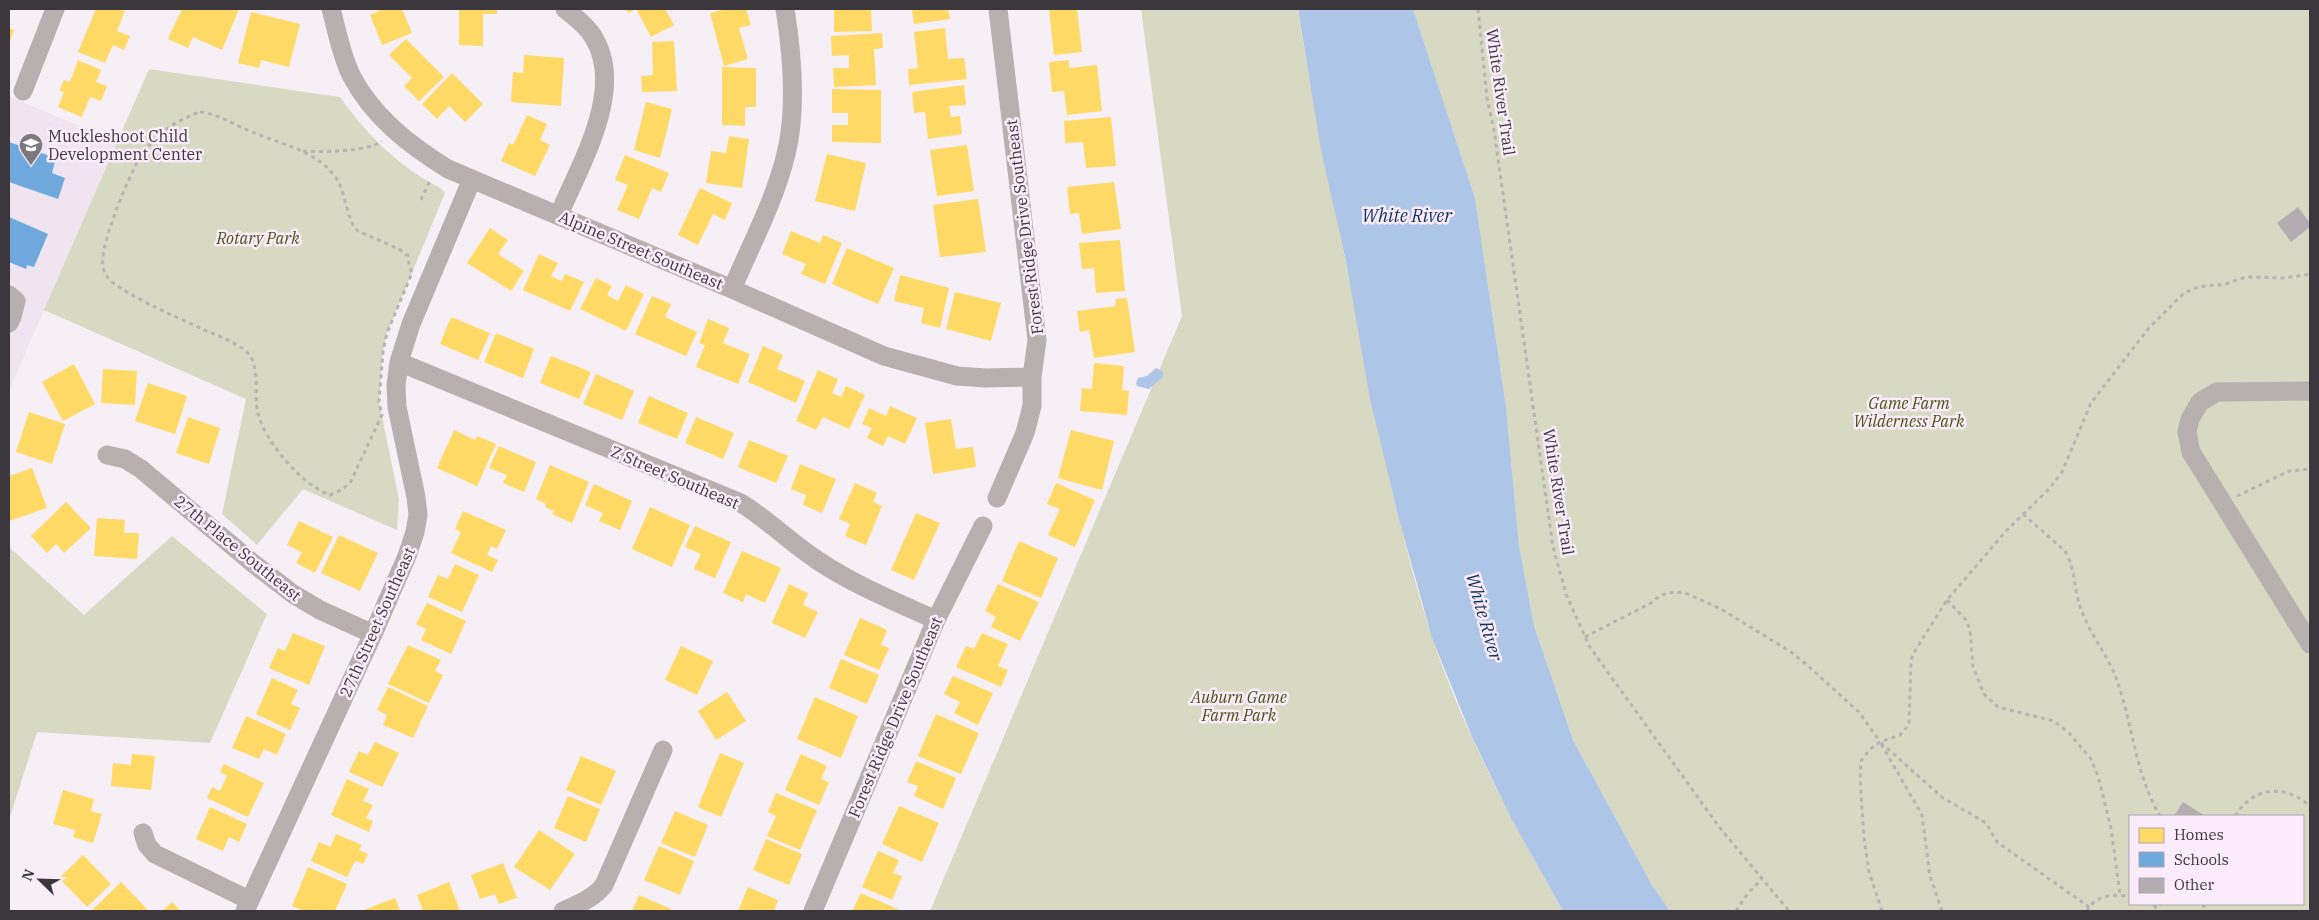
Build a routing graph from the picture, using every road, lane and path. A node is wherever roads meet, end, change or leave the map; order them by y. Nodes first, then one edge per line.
1 (55, 9) edge
2 (331, 9) edge
3 (565, 9) edge
4 (785, 9) edge
5 (998, 9) edge
6 (1478, 9) edge
7 (23, 91) dead end
8 (395, 131) junction
9 (303, 151) junction
10 (439, 164) junction
11 (472, 179) junction
12 (421, 200) dead end
13 (559, 215) junction
14 (2310, 274) edge
15 (732, 289) junction
16 (9, 295) edge
17 (9, 324) edge
18 (399, 362) junction
19 (1032, 377) junction
20 (2310, 391) edge
21 (107, 455) dead end
22 (2310, 469) edge
23 (997, 498) dead end
24 (2222, 502) junction
25 (2023, 514) junction
26 (983, 526) dead end
27 (1947, 600) junction
28 (936, 620) junction
29 (373, 634) junction
30 (1585, 637) junction
31 (2310, 644) edge
32 (1880, 742) junction
33 (663, 750) dead end
34 (2310, 806) edge
35 (2159, 815) edge
36 (2235, 815) edge
37 (144, 832) dead end
38 (1762, 880) junction
39 (2120, 895) junction
40 (2129, 897) edge
41 (247, 906) edge
42 (2088, 909) edge
43 (562, 911) edge
44 (813, 911) edge
45 (1736, 911) edge
46 (1789, 911) edge
47 (1882, 911) edge
48 (1942, 911) edge

1 - 7 street
2 - 8 street, Alpine Street Southeast
3 - 13 street
4 - 15 street
5 - 19 street, Forest Ridge Drive Southeast
6 - 30 path, White River Trail
8 - 9 path
8 - 10 street, Alpine Street Southeast
9 - 9 path
10 - 11 street, Alpine Street Southeast
10 - 12 path
11 - 13 street, Alpine Street Southeast
11 - 18 street, 27th Street Southeast
13 - 15 street, Alpine Street Southeast
14 - 25 path
15 - 19 street, Alpine Street Southeast
16 - 17 street
18 - 28 street, Z Street Southeast
18 - 29 street, 27th Street Southeast
19 - 23 street, Forest Ridge Drive Southeast
20 - 24 street
21 - 29 street, 27th Place Southeast
22 - 24 path
24 - 31 street
25 - 27 path
25 - 35 path
26 - 28 street, Forest Ridge Drive Southeast
27 - 32 path
27 - 39 path
28 - 44 street, Forest Ridge Drive Southeast
29 - 41 street, 27th Street Southeast
30 - 32 path
30 - 38 path, White River Trail
32 - 42 path
32 - 47 path
32 - 48 path
33 - 43 street
34 - 36 path
37 - 41 street
38 - 45 path
38 - 46 path, White River Trail
39 - 40 path
39 - 42 path

